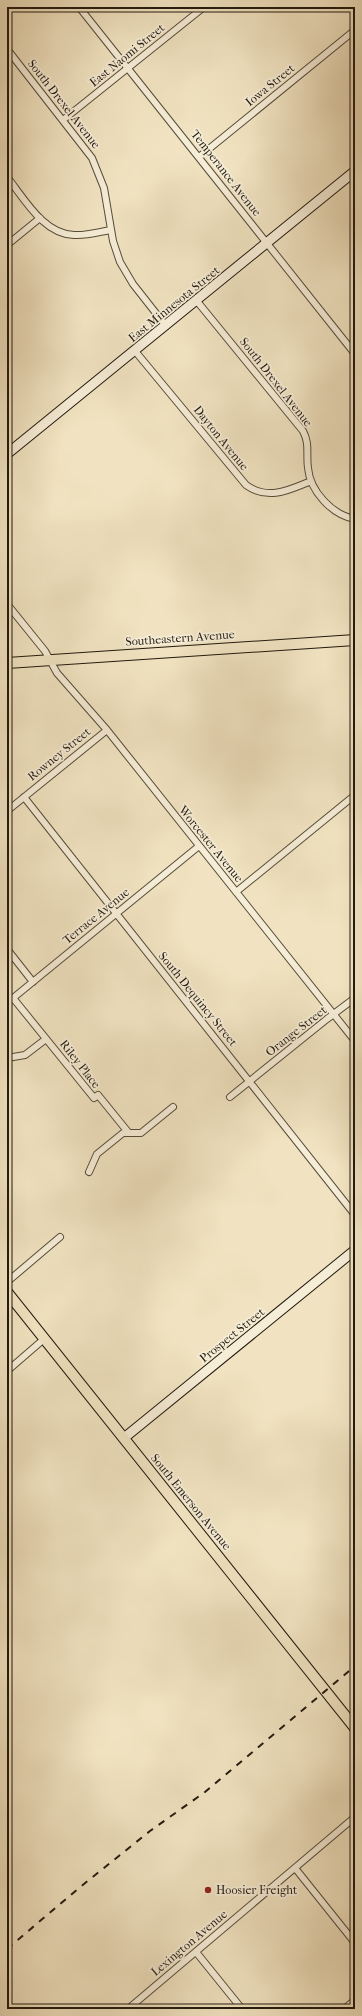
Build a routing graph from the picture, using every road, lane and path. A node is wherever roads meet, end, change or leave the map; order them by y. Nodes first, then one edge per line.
1 (79, 7) edge
2 (204, 7) edge
3 (355, 30) edge
4 (7, 49) edge
5 (128, 69) junction
6 (63, 120) junction
7 (199, 157) junction
8 (355, 171) edge
9 (7, 177) edge
10 (40, 218) junction
11 (111, 230) junction
12 (267, 243) junction
13 (7, 245) edge
14 (196, 300) junction
15 (166, 326) junction
16 (135, 351) junction
17 (355, 354) edge
18 (7, 454) edge
19 (311, 481) junction
20 (352, 519) edge
21 (7, 604) edge
22 (355, 640) edge
23 (50, 660) junction
24 (7, 663) edge
25 (107, 730) junction
26 (355, 795) edge
27 (24, 798) junction
28 (7, 811) edge
29 (199, 846) junction
30 (236, 892) junction
31 (117, 914) junction
32 (7, 949) edge
33 (33, 982) junction
34 (13, 998) junction
35 (355, 998) edge
36 (7, 1004) edge
37 (334, 1014) junction
38 (46, 1039) junction
39 (355, 1041) edge
40 (7, 1058) edge
41 (250, 1081) junction
42 (230, 1097) dead end
43 (173, 1107) dead end
44 (128, 1132) junction
45 (89, 1172) dead end
46 (355, 1215) edge
47 (60, 1238) dead end
48 (355, 1250) edge
49 (7, 1282) edge
50 (7, 1292) edge
51 (44, 1339) junction
52 (7, 1371) edge
53 (124, 1438) junction
54 (355, 1728) edge
55 (355, 1817) edge
56 (295, 1868) junction
57 (355, 1942) edge
58 (196, 1952) junction
59 (355, 2000) edge
60 (128, 2009) edge
61 (242, 2009) edge
62 (344, 2009) edge

1 - 5 street, Temperance Avenue
2 - 5 street, East Naomi Street
3 - 7 street, Iowa Street
4 - 6 street, South Drexel Avenue
5 - 6 street, East Naomi Street
5 - 7 street, Temperance Avenue
6 - 11 street, South Drexel Avenue
7 - 12 street, Temperance Avenue
8 - 12 street, East Minnesota Street
9 - 10 street
10 - 11 street
10 - 13 street
11 - 15 street, South Drexel Avenue
12 - 14 street, East Minnesota Street
12 - 17 street, Temperance Avenue
14 - 15 street, East Minnesota Street
14 - 19 street, South Drexel Avenue
15 - 16 street, East Minnesota Street
16 - 18 street, East Minnesota Street
16 - 19 street, Dayton Avenue
19 - 20 street, South Drexel Avenue
21 - 23 street, Worcester Avenue
22 - 23 main road, Southeastern Avenue
23 - 24 main road, Southeastern Avenue
23 - 25 street, Worcester Avenue
25 - 27 street, Rowney Street
25 - 29 street, Worcester Avenue
26 - 30 street
27 - 28 street, Rowney Street
27 - 31 street, South Dequincy Street
29 - 30 street, Worcester Avenue
29 - 31 street, Terrace Avenue
30 - 37 street, Worcester Avenue
31 - 33 street, Terrace Avenue
31 - 41 street, South Dequincy Street
32 - 33 street
33 - 34 street, Terrace Avenue
34 - 36 street, Terrace Avenue
34 - 38 street, Riley Place
35 - 37 street, Orange Street
37 - 39 street, Worcester Avenue
37 - 41 street, Orange Street
38 - 40 street, Riley Place
38 - 44 street, Riley Place
41 - 42 street, Orange Street
41 - 46 street, South Dequincy Street
43 - 44 street
44 - 45 street
47 - 49 street
48 - 53 street, Prospect Street
50 - 51 main road, South Emerson Avenue
51 - 52 street
51 - 53 main road, South Emerson Avenue
53 - 54 main road, South Emerson Avenue
55 - 56 street, Lexington Avenue
56 - 57 street
56 - 58 street, Lexington Avenue
58 - 60 street, Lexington Avenue
58 - 61 street
59 - 62 street

